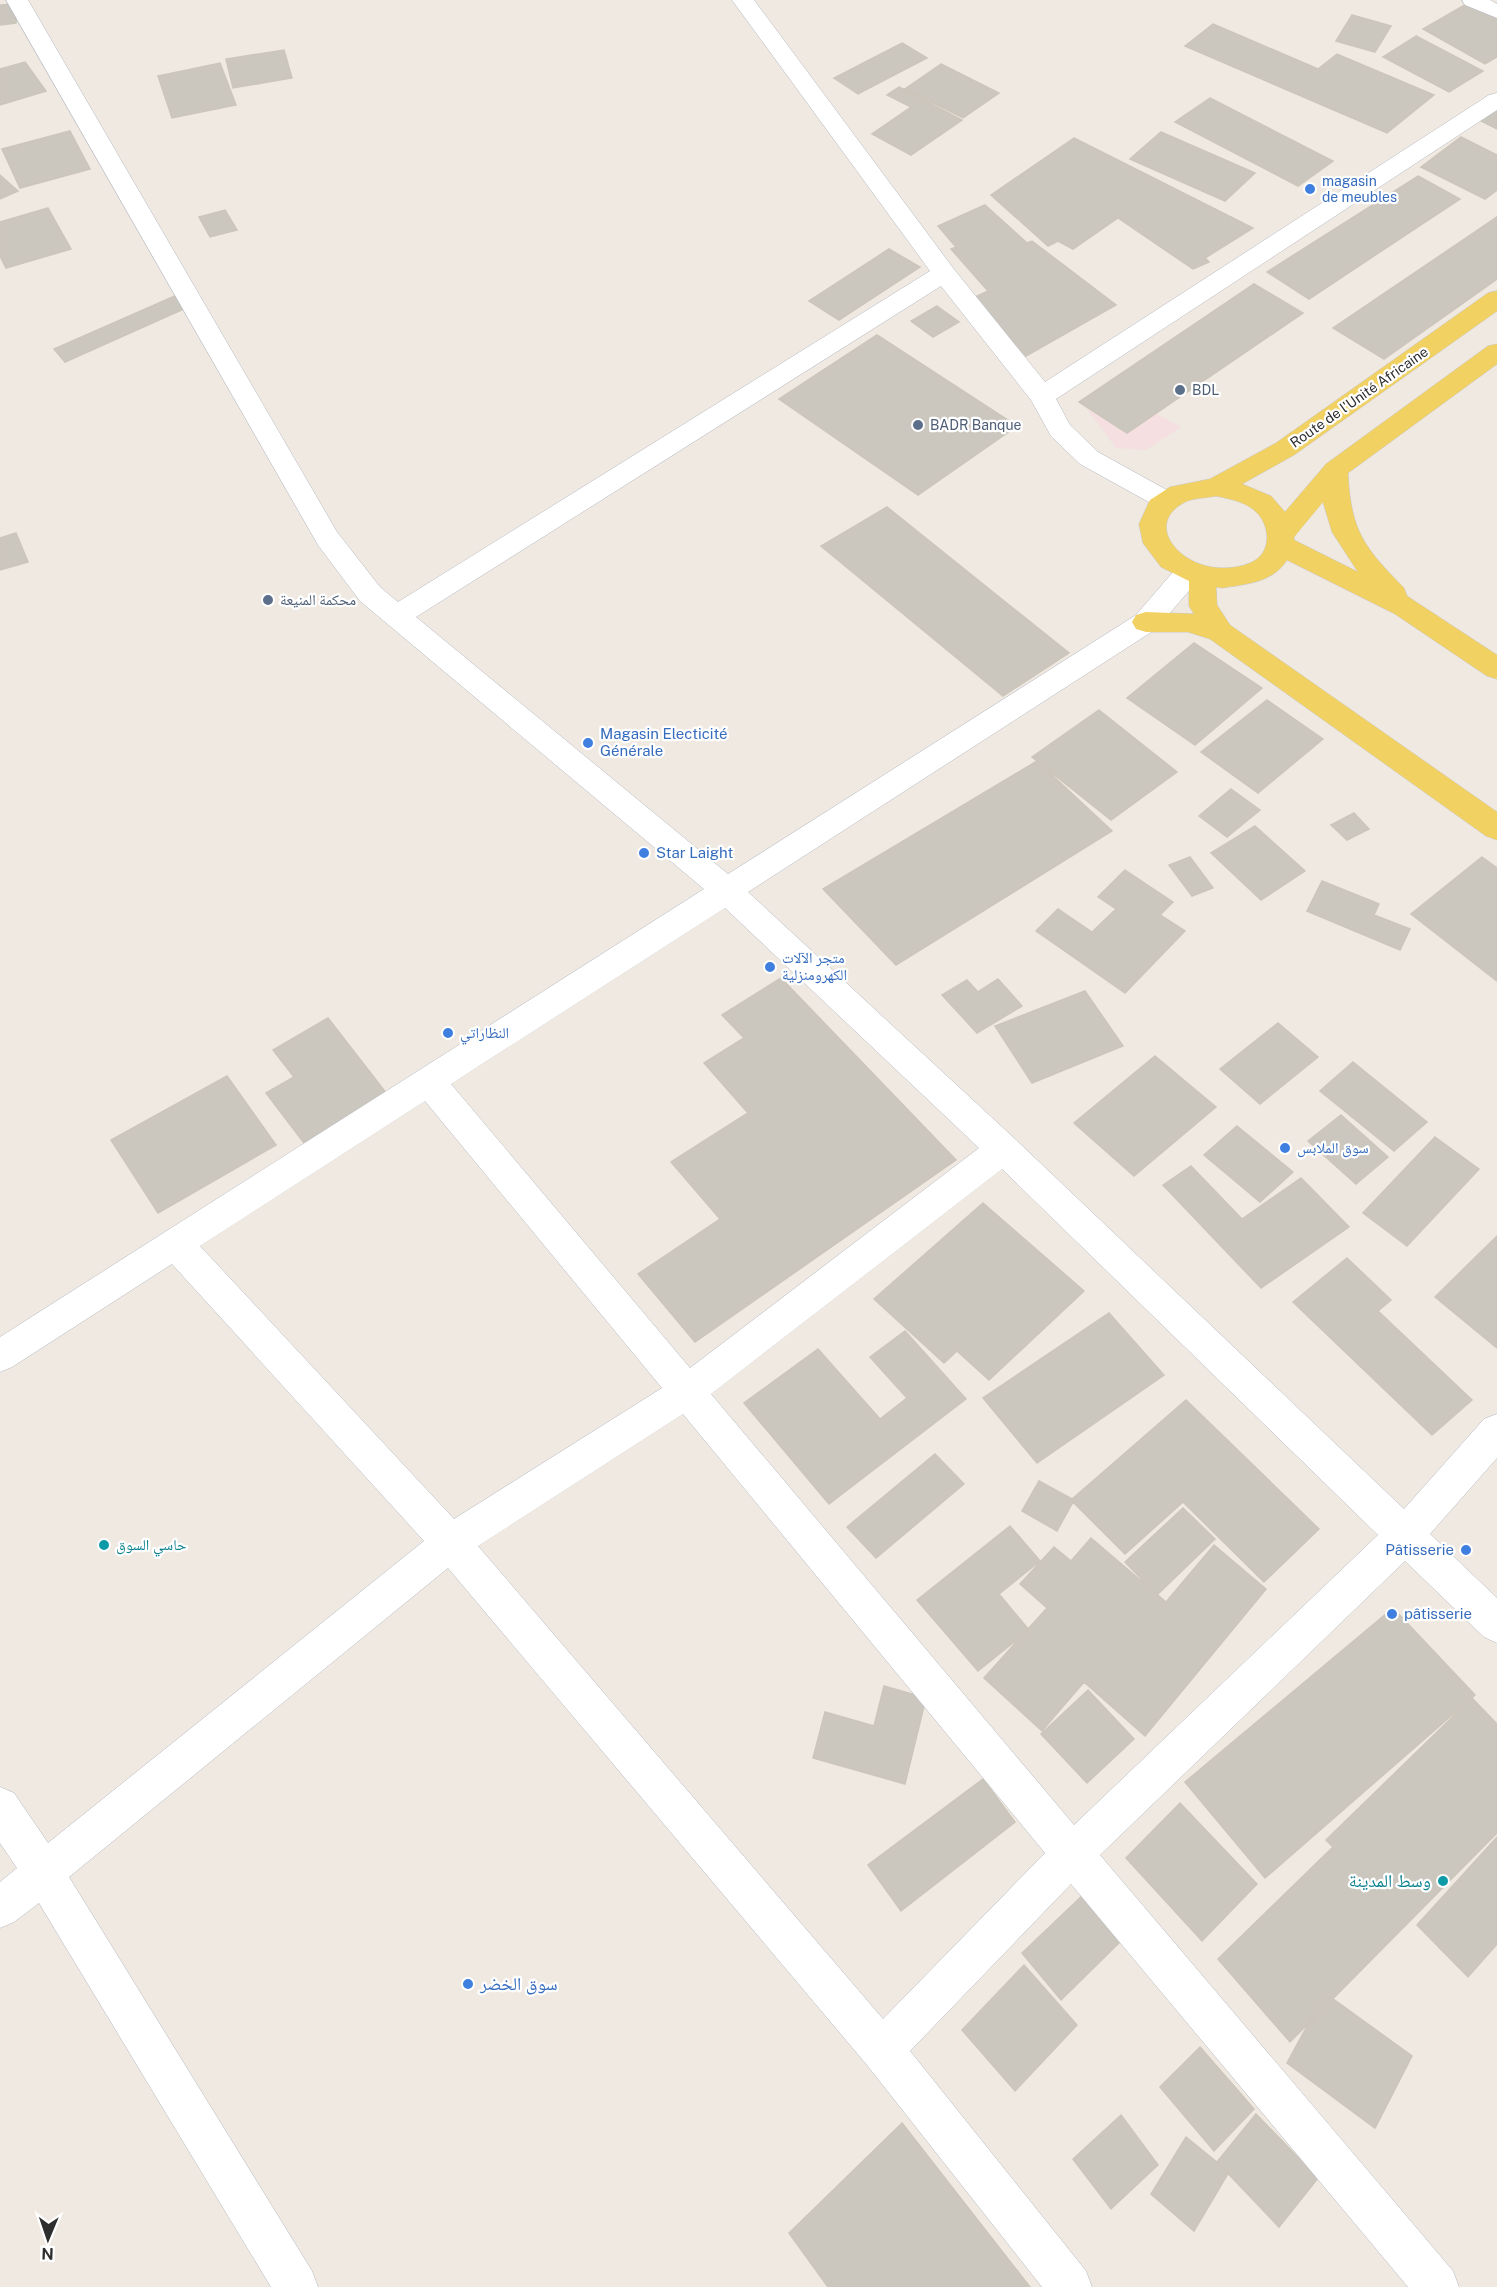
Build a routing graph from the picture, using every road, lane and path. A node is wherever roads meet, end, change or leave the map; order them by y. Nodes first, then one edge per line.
1 (743, 0) edge
2 (1473, 0) edge
3 (1497, 12) edge
4 (18, 15) edge
5 (1497, 100) edge
6 (944, 273) junction
7 (1497, 299) edge
8 (1497, 352) edge
9 (1042, 396) junction
10 (1335, 470) junction
11 (1216, 487) junction
12 (1165, 500) junction
13 (1282, 540) junction
14 (1196, 573) junction
15 (1405, 607) junction
16 (396, 616) junction
17 (1146, 622) junction
18 (1220, 632) junction
19 (1497, 669) edge
20 (1497, 828) edge
21 (727, 891) junction
22 (429, 1082) junction
23 (1003, 1149) junction
24 (176, 1244) junction
25 (0, 1356) edge
26 (688, 1391) junction
27 (1497, 1431) edge
28 (1405, 1535) junction
29 (452, 1542) junction
30 (1497, 1624) edge
31 (0, 1807) edge
32 (1072, 1854) junction
33 (43, 1872) junction
34 (0, 1908) edge
35 (882, 2050) junction
36 (296, 2287) edge
37 (1070, 2287) edge
38 (1437, 2287) edge

1 - 6 street
2 - 3 street
4 - 16 street
5 - 9 street
6 - 9 street
6 - 16 street
7 - 11 main road, Route de l'Unité Africaine
8 - 10 main road
9 - 12 street
10 - 13 main road
10 - 15 main road
11 - 12 main road
11 - 13 main road
12 - 14 main road
13 - 14 main road
13 - 15 main road
14 - 17 street
14 - 18 main road
15 - 19 main road
16 - 21 street
17 - 18 main road
17 - 21 street
18 - 20 main road
21 - 22 street
21 - 23 street
22 - 24 street
22 - 26 street
23 - 26 street
23 - 28 street
24 - 25 street
24 - 29 street
26 - 29 street
26 - 32 street
27 - 28 street
28 - 30 street
28 - 32 street
29 - 33 street
29 - 35 street
31 - 33 street
32 - 35 street
32 - 38 street
33 - 34 street
33 - 36 street
35 - 37 street

